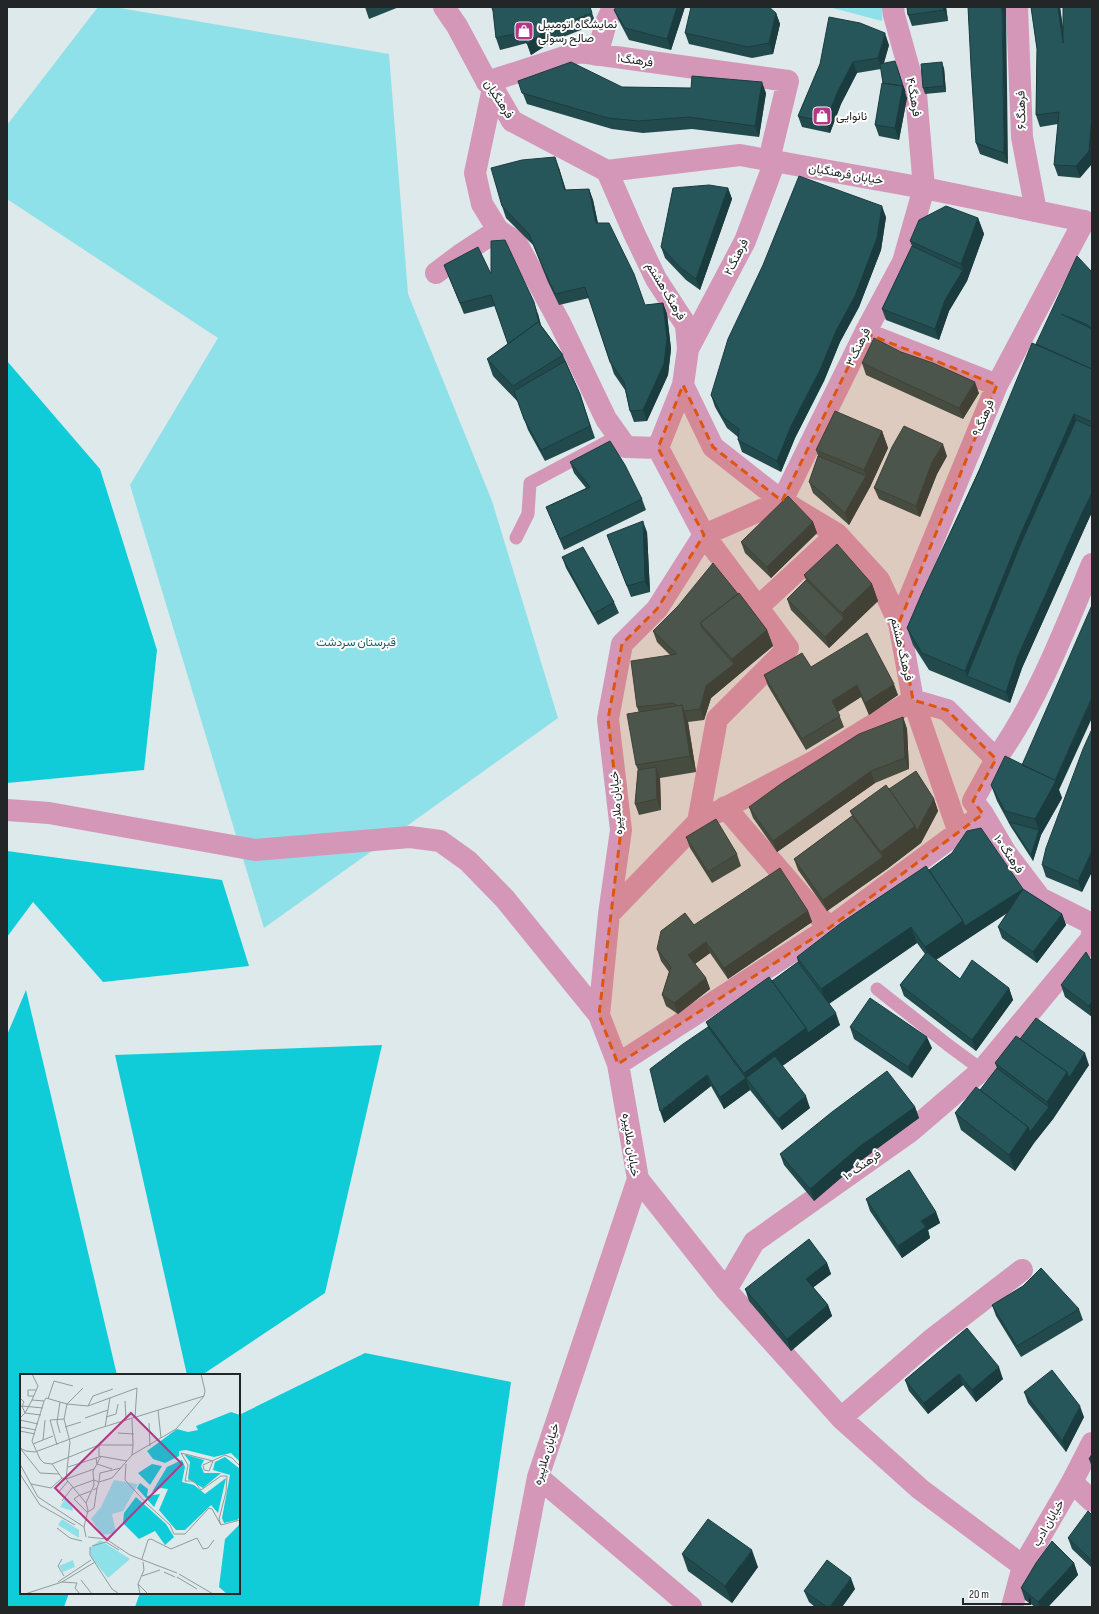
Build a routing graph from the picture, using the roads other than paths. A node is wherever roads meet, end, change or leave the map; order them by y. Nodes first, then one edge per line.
1 (444, 7) edge
2 (613, 7) edge
3 (893, 7) edge
4 (1017, 7) edge
5 (597, 55) junction
6 (788, 81) joint
7 (490, 85) junction
8 (772, 160) junction
9 (607, 171) junction
10 (924, 188) junction
11 (1036, 211) junction
12 (1089, 223) edge
13 (498, 230) junction
14 (436, 273) dead end
15 (865, 333) junction
16 (688, 349) junction
17 (684, 385) junction
18 (997, 385) junction
19 (618, 436) junction
20 (658, 448) junction
21 (782, 501) junction
22 (837, 534) junction
23 (704, 535) junction
24 (516, 538) dead end
25 (1092, 564) edge
26 (757, 608) junction
27 (898, 623) junction
28 (913, 700) junction
29 (996, 759) junction
30 (725, 807) junction
31 (7, 810) edge
32 (983, 814) junction
33 (698, 822) junction
34 (959, 833) junction
35 (609, 914) junction
36 (828, 928) junction
37 (1092, 934) edge
38 (877, 989) dead end
39 (599, 1015) junction
40 (618, 1064) junction
41 (982, 1070) junction
42 (638, 1179) junction
43 (1022, 1270) dead end
44 (726, 1290) junction
45 (841, 1418) junction
46 (1092, 1443) edge
47 (538, 1477) junction
48 (1072, 1482) junction
49 (1092, 1501) edge
50 (1023, 1566) junction
51 (513, 1607) edge
52 (691, 1607) edge
53 (1012, 1607) edge

1 - 7 street, فرهنگیان
2 - 5 street
3 - 10 street, فرهنگ۴
4 - 11 street, فرهنگ۶
5 - 6 street, فرهنگ۱
5 - 7 street, فرهنگ۱
6 - 8 street, فرهنگ۲
7 - 9 street, فرهنگیان
7 - 13 street
8 - 9 street, خیابان فرهنگیان
8 - 10 street, خیابان فرهنگیان
8 - 16 street, فرهنگ۲
9 - 16 street, فرهنگ هشتم
10 - 11 street, خیابان فرهنگیان
10 - 15 street, فرهنگ۳
11 - 12 street, خیابان فرهنگیان
12 - 18 street, فرهنگ۹
13 - 14 street
13 - 19 street
15 - 18 street
15 - 21 street, فرهنگ۳
16 - 17 street, فرهنگ هشتم
17 - 20 street
17 - 21 street, فرهنگ هشتم
18 - 27 street, فرهنگ۹
19 - 20 street
19 - 24 lane
20 - 23 street
21 - 22 street, فرهنگ هشتم
21 - 23 street
22 - 26 street
22 - 27 street, فرهنگ هشتم
23 - 26 street
23 - 35 street, خیابان ملاپیره
25 - 29 street
26 - 33 street
27 - 28 street, فرهنگ هشتم
28 - 29 street
28 - 30 street
28 - 34 street, فرهنگ هشتم
29 - 32 street, فرهنگ ۱۰
30 - 33 street
30 - 36 street
31 - 39 street
32 - 34 street
32 - 37 street, فرهنگ ۱۰
33 - 35 street
34 - 36 street
35 - 39 street, خیابان ملاپیره
36 - 40 street
37 - 41 street, فرهنگ ۱۰
38 - 41 lane
39 - 40 street, خیابان ملاپیره
40 - 42 street, خیابان ملاپیره
41 - 44 street, فرهنگ ۱۰
42 - 44 street
42 - 47 street, خیابان ملاپیره
43 - 45 street
44 - 45 street
45 - 50 street
46 - 48 street, خیابان ادب
47 - 51 street, خیابان ملاپیره
47 - 52 street
48 - 49 street
48 - 50 street, خیابان ادب
50 - 53 street, خیابان ادب

